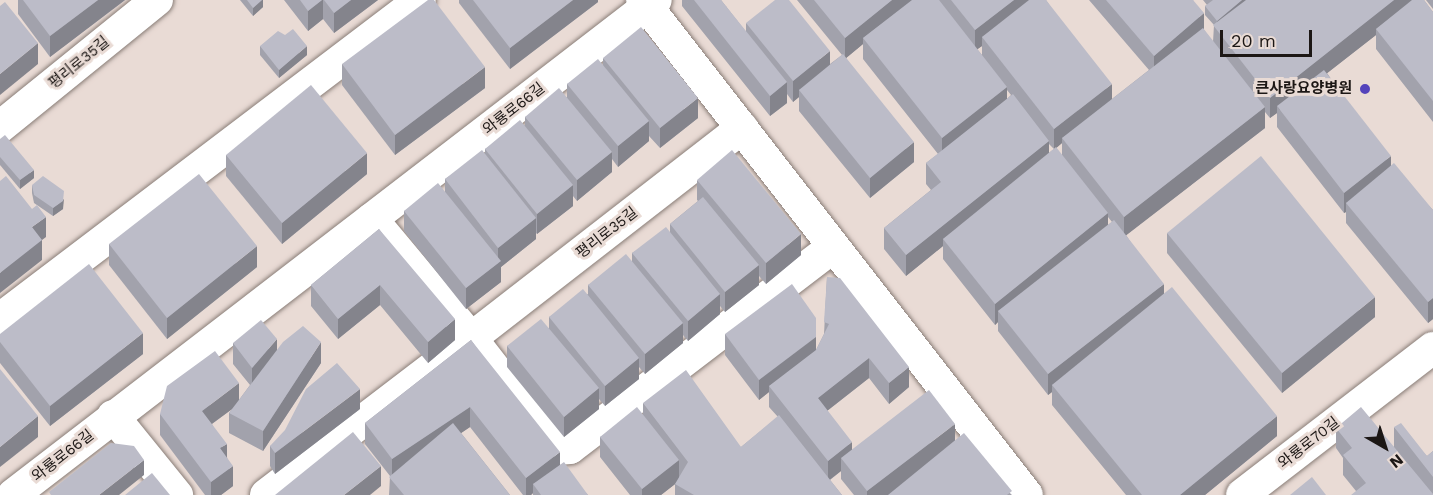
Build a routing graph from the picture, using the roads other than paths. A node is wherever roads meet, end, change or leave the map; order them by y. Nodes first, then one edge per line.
1 (157, 0) edge
2 (420, 0) edge
3 (648, 2) edge
4 (0, 127) edge
5 (742, 128) junction
6 (372, 219) junction
7 (832, 247) junction
8 (0, 319) edge
9 (471, 338) junction
10 (1433, 348) edge
11 (113, 416) junction
12 (13, 495) edge
13 (177, 495) edge
14 (266, 495) edge
15 (1028, 495) edge
16 (1242, 495) edge

1 - 4 street, 평리로35길
2 - 8 street
3 - 5 street
3 - 6 street, 와룡로66길
5 - 7 street
5 - 9 street, 평리로35길
6 - 9 street
6 - 11 street, 와룡로66길
7 - 9 street
7 - 15 street
9 - 14 street
10 - 16 street, 와룡로70길
11 - 12 street, 와룡로66길
11 - 13 street

